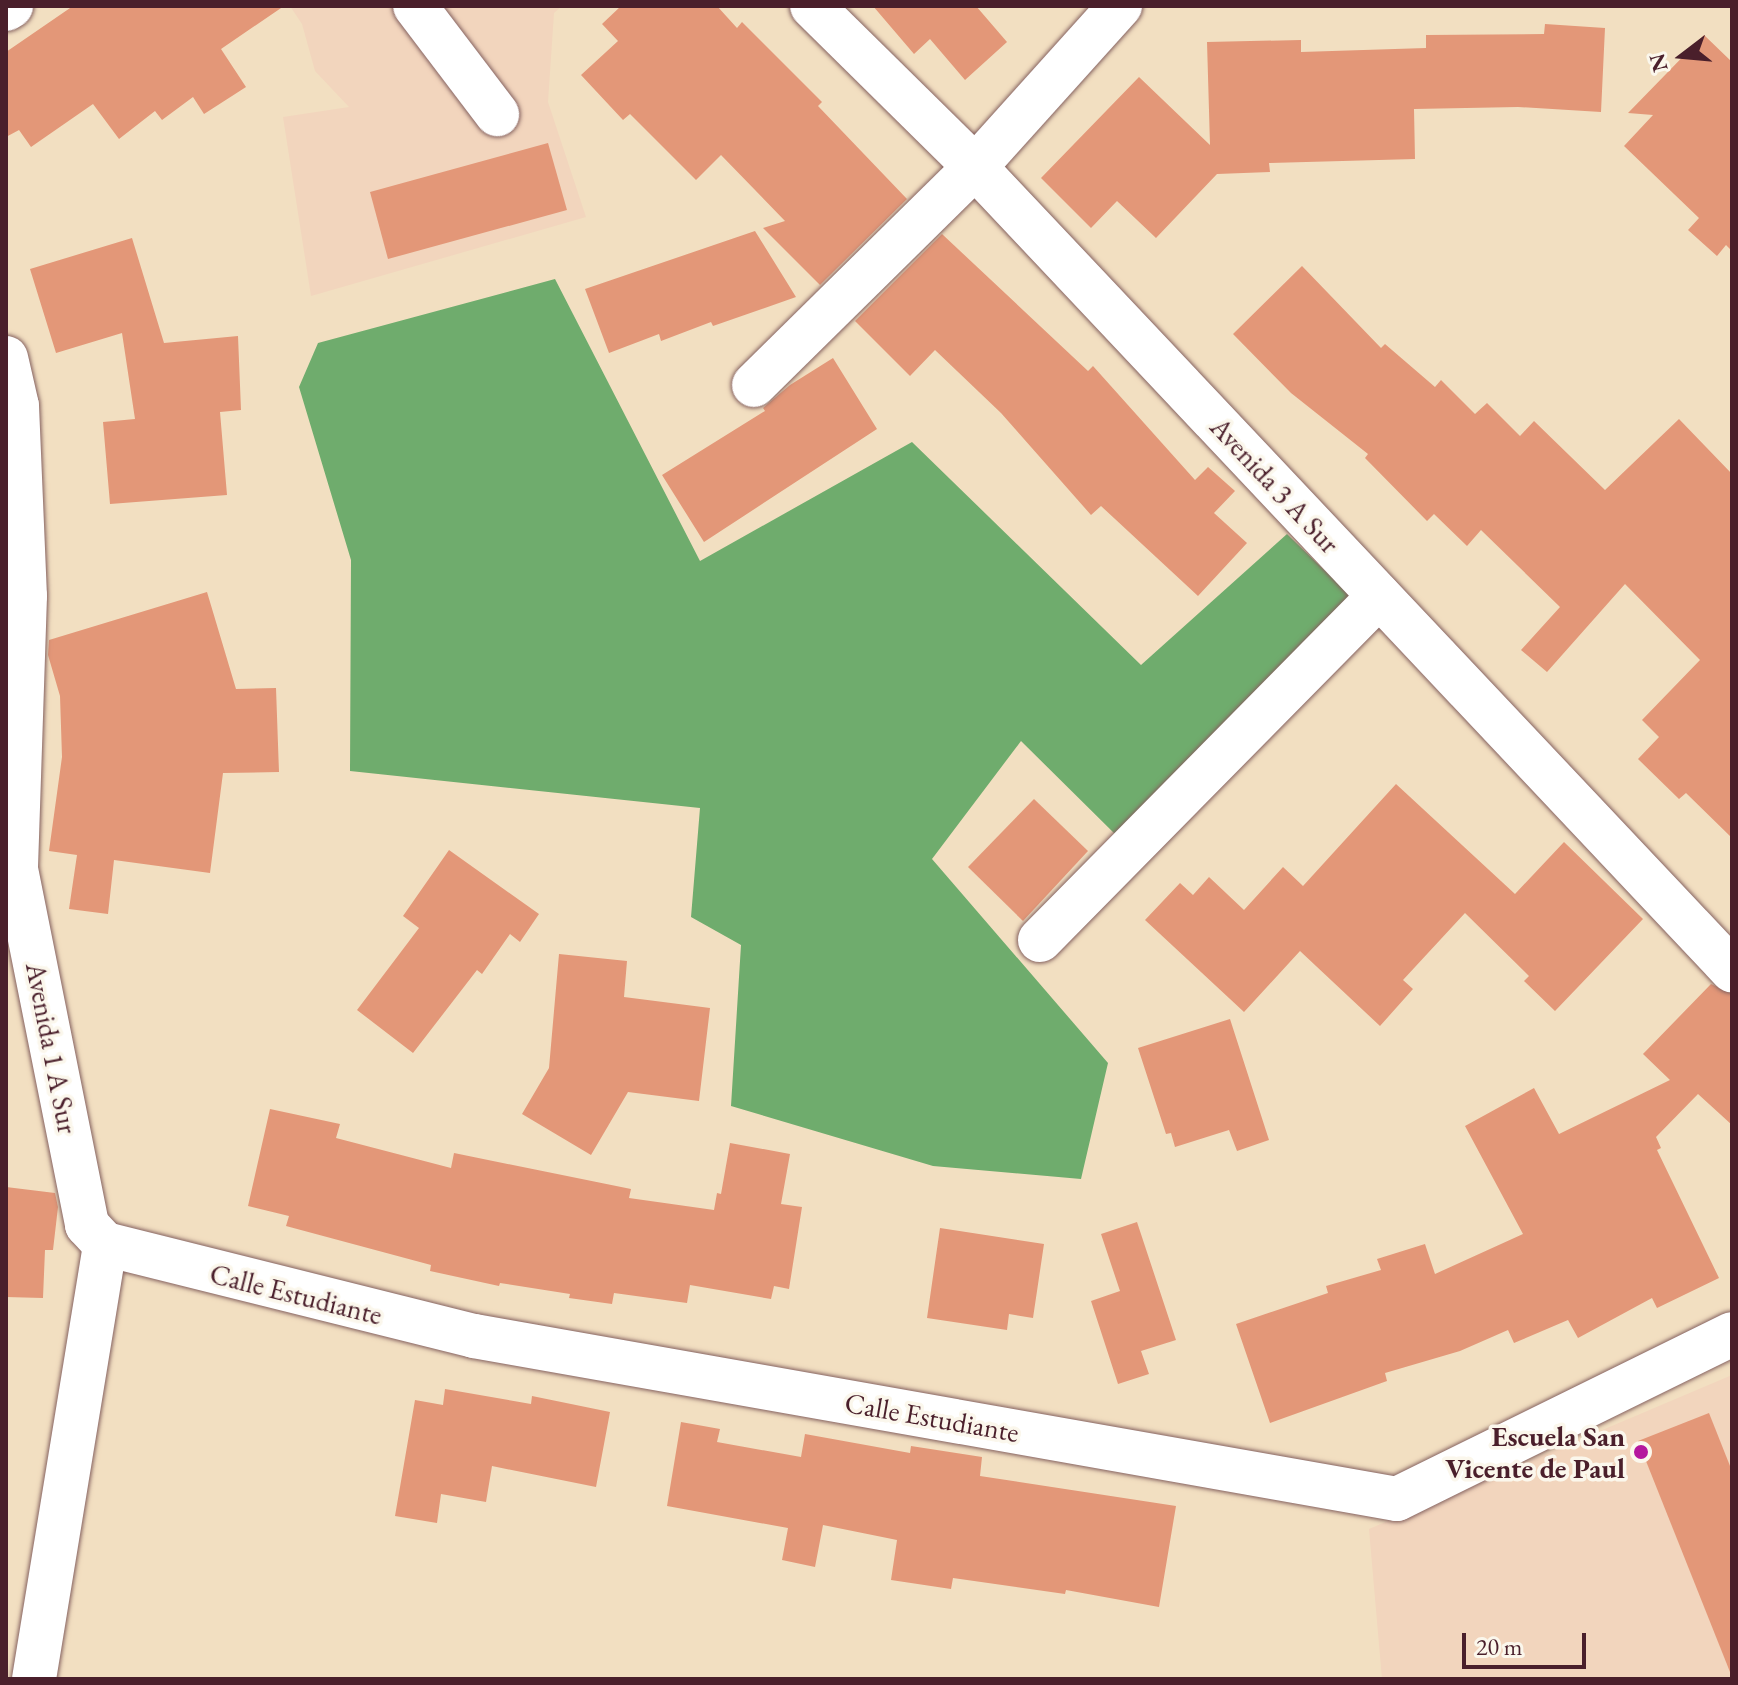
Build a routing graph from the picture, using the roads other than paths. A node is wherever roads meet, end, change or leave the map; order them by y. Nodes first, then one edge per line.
1 (415, 6) edge
2 (812, 6) edge
3 (1120, 6) edge
4 (497, 114) dead end
5 (975, 167) junction
6 (6, 358) edge
7 (754, 385) dead end
8 (1379, 596) junction
9 (1040, 940) dead end
10 (1732, 970) edge
11 (105, 1244) junction
12 (1732, 1334) edge
13 (34, 1679) edge

1 - 4 street
2 - 5 street, Avenida 3 A Sur
3 - 5 street
5 - 7 street
5 - 8 street, Avenida 3 A Sur
6 - 11 street, Avenida 1 A Sur
8 - 9 street
8 - 10 street, Avenida 3 A Sur
11 - 12 street, Calle Estudiante
11 - 13 street

